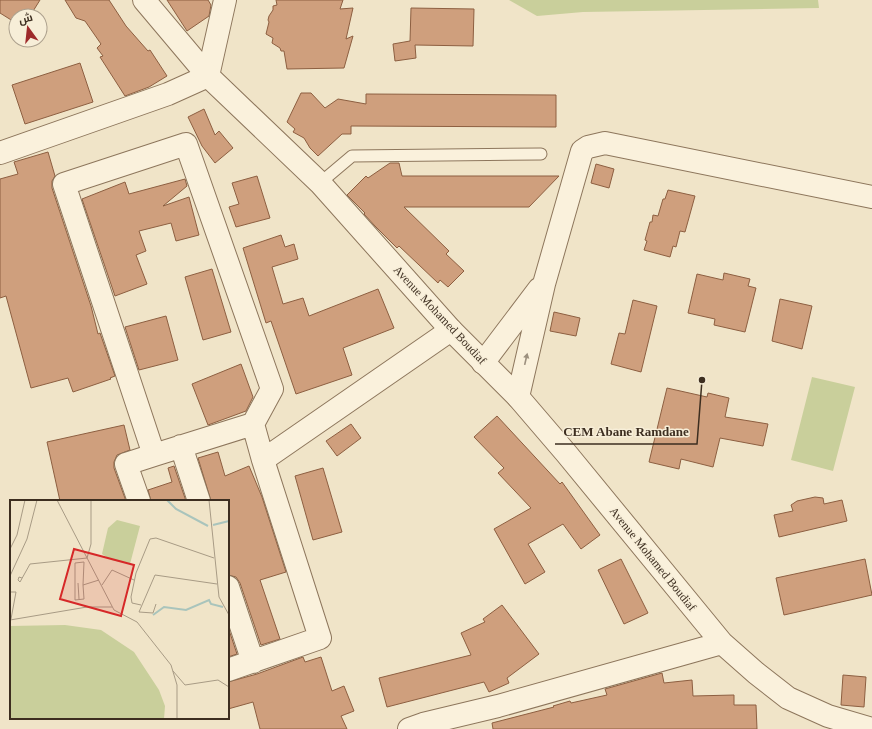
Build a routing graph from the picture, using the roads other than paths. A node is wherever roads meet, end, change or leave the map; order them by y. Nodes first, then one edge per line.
1 (144, 0) edge
2 (225, 0) edge
3 (208, 76) junction
4 (0, 153) edge
5 (540, 154) dead end
6 (320, 184) junction
7 (872, 197) edge
8 (544, 284) junction
9 (451, 330) junction
10 (483, 363) junction
11 (518, 397) junction
12 (253, 424) junction
13 (181, 446) junction
14 (154, 455) junction
15 (263, 460) junction
16 (139, 500) edge
17 (199, 500) edge
18 (229, 590) edge
19 (722, 643) junction
20 (253, 662) junction
21 (229, 670) edge
22 (410, 729) edge
23 (872, 729) edge

1 - 3 street, Avenue Mohamed Boudiaf
2 - 3 street
3 - 4 street
3 - 6 street, Avenue Mohamed Boudiaf
5 - 6 lane
6 - 9 street, Avenue Mohamed Boudiaf
7 - 8 street
8 - 10 street
11 -> 8 street
9 - 10 street, Avenue Mohamed Boudiaf
9 - 15 street
10 - 11 street, Avenue Mohamed Boudiaf
11 - 19 street, Avenue Mohamed Boudiaf
12 - 13 street
12 - 14 street
12 - 15 street
13 - 14 street
13 - 17 street
14 - 16 street
15 - 20 street
18 - 20 street
19 - 22 street
19 - 23 street, Avenue Mohamed Boudiaf
20 - 21 street

